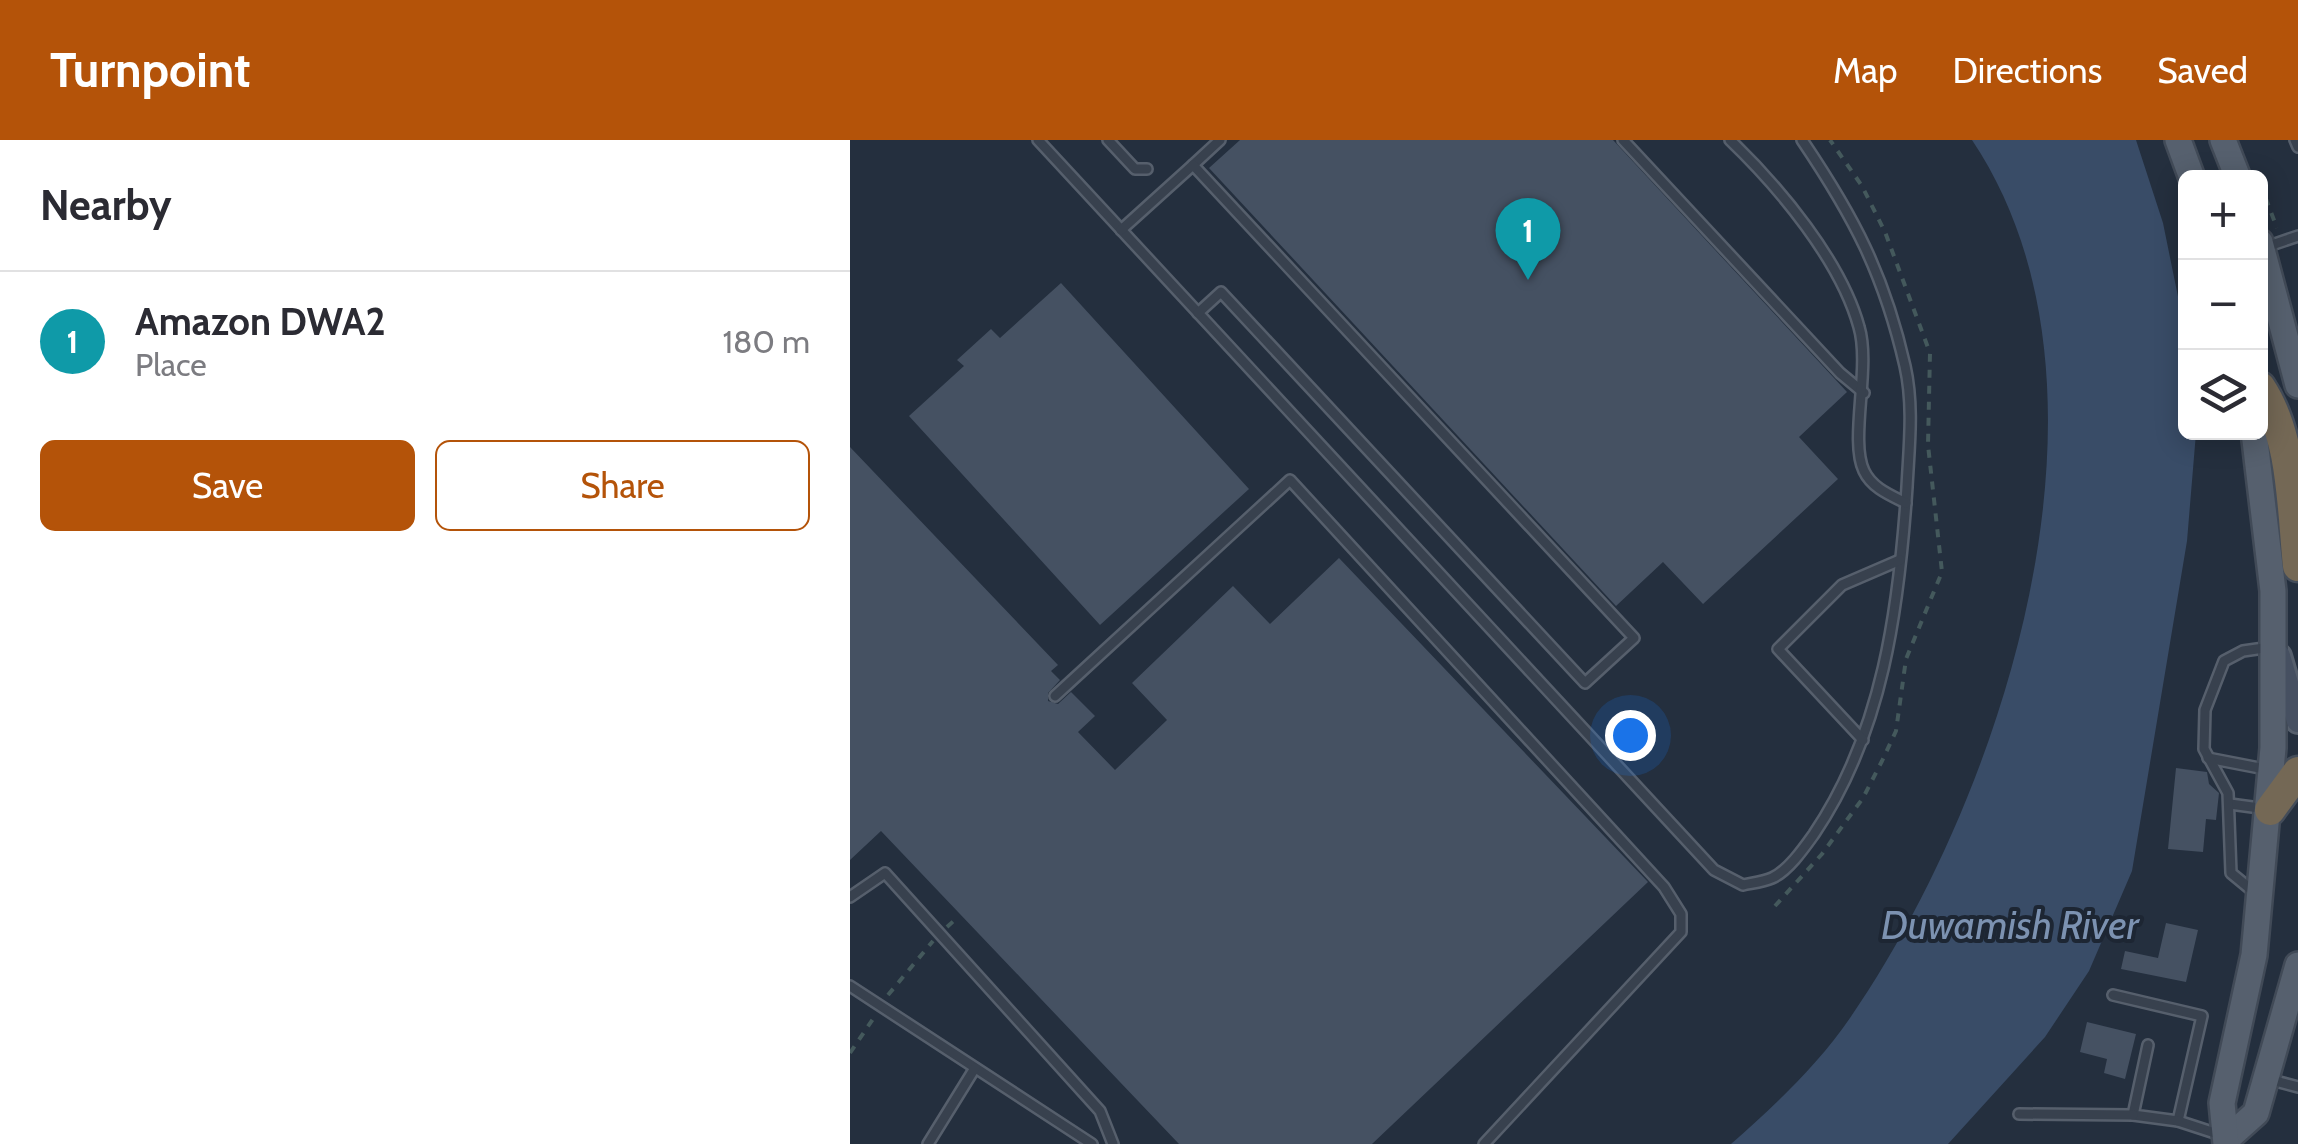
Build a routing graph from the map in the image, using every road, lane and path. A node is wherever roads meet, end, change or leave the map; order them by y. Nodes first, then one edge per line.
1 (1038, 140) edge
2 (1108, 140) edge
3 (1220, 140) edge
4 (1623, 140) edge
5 (1730, 140) edge
6 (1802, 140) edge
7 (2178, 140) edge
8 (2223, 140) edge
9 (2295, 140) edge
10 (2298, 147) edge
11 (1193, 165) junction
12 (1147, 169) dead end
13 (2189, 170) edge
14 (2235, 170) edge
15 (1122, 230) junction
16 (2298, 236) edge
17 (2268, 244) edge
18 (2266, 260) edge
19 (1198, 313) junction
20 (2298, 384) edge
21 (1864, 393) junction
22 (2268, 398) edge
23 (2255, 440) edge
24 (1906, 503) junction
25 (1900, 560) junction
26 (2298, 566) edge
27 (2276, 648) junction
28 (1055, 696) dead end
29 (2298, 721) edge
30 (1863, 740) junction
31 (2208, 758) junction
32 (2285, 771) edge
33 (2230, 804) junction
34 (2270, 810) junction
35 (2261, 895) junction
36 (850, 898) edge
37 (958, 917) dead end
38 (940, 934) junction
39 (2296, 979) edge
40 (850, 986) edge
41 (2113, 996) dead end
42 (881, 1006) junction
43 (2148, 1045) dead end
44 (850, 1054) edge
45 (975, 1068) junction
46 (2266, 1078) junction
47 (2298, 1087) edge
48 (2019, 1114) dead end
49 (2133, 1115) junction
50 (2178, 1121) junction
51 (2227, 1141) edge
52 (928, 1144) edge
53 (1092, 1144) edge
54 (1113, 1144) edge
55 (1484, 1144) edge

1 - 15 lane
2 - 12 lane
3 - 11 lane
4 - 21 lane
5 - 21 lane
6 - 24 lane
7 - 13 main road
8 - 14 main road
9 - 10 lane
11 - 15 lane
11 - 19 lane
15 - 19 lane
16 - 17 lane
18 - 20 main road
19 - 30 lane
21 - 24 lane
22 - 26 highway
23 - 27 main road
24 - 25 lane
25 - 30 lane
25 - 30 lane
27 - 29 street
27 - 31 lane
27 - 32 main road
28 - 55 lane
31 - 32 lane
31 - 33 lane
32 - 34 highway
33 - 34 lane
33 - 35 lane
34 - 35 main road
35 - 51 main road
36 - 38 lane
37 - 38 path
38 - 42 path
38 - 54 lane
39 - 46 main road
40 - 42 lane
41 - 50 lane
42 - 44 path
42 - 45 lane
43 - 49 lane
45 - 52 lane
45 - 53 lane
46 - 47 lane
46 - 51 main road
48 - 49 lane
49 - 50 lane
50 - 51 lane

